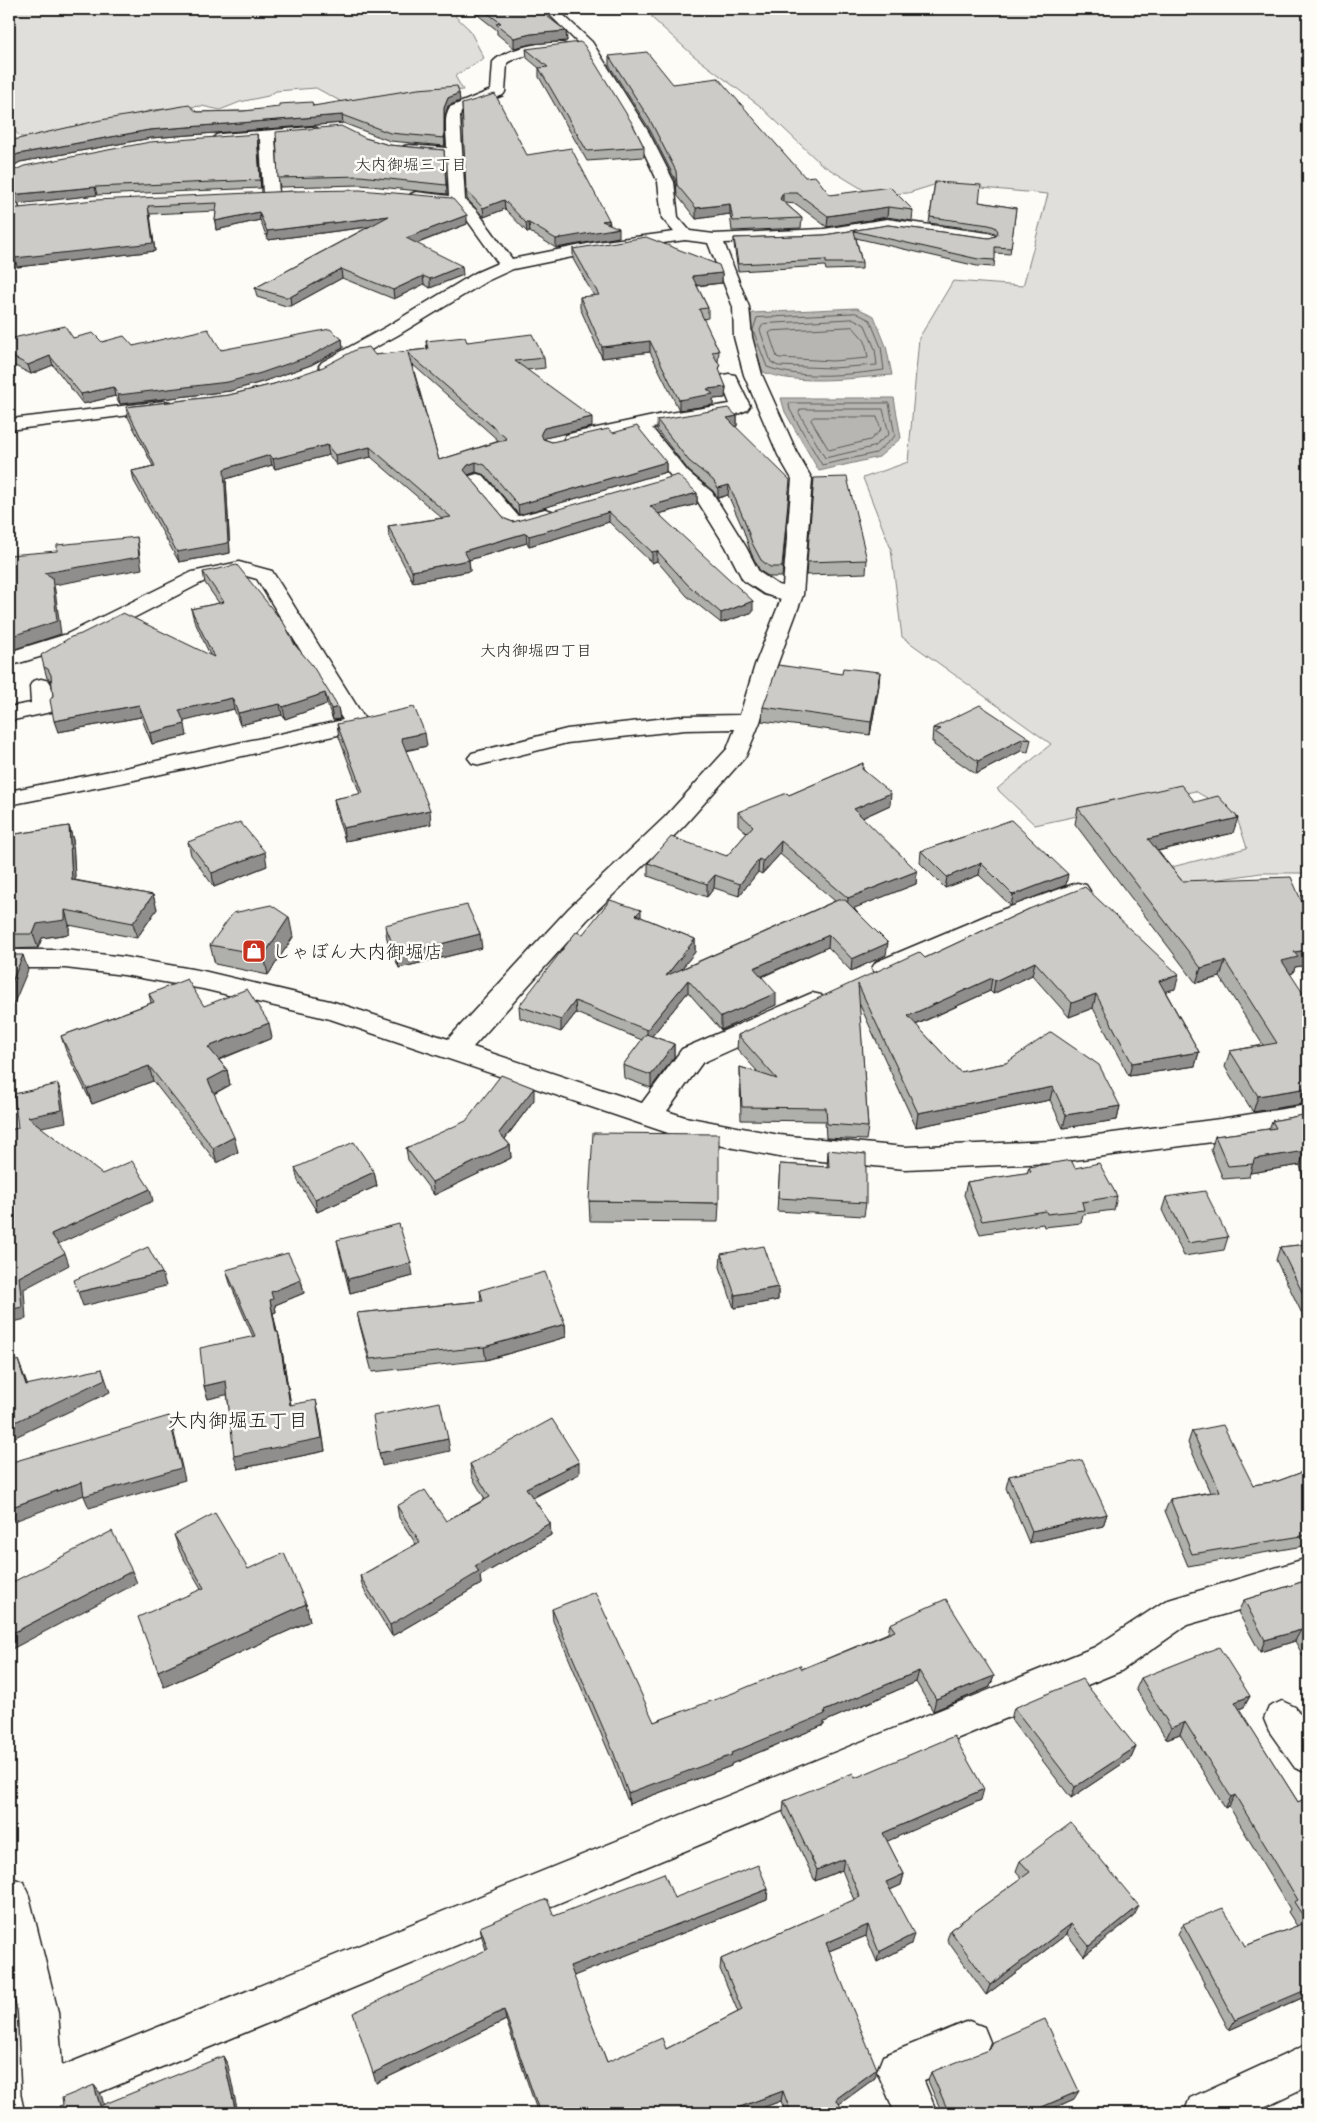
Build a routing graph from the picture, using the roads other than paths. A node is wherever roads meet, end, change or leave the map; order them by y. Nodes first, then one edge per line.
1 (550, 9) edge
2 (587, 45) junction
3 (324, 130) edge
4 (267, 135) junction
5 (205, 140) edge
6 (398, 148) edge
7 (455, 153) junction
8 (288, 193) edge
9 (271, 194) junction
10 (252, 195) edge
11 (399, 196) edge
12 (457, 201) junction
13 (10, 204) edge
14 (30, 207) edge
15 (800, 218) edge
16 (824, 234) junction
17 (685, 235) junction
18 (988, 238) edge
19 (714, 239) junction
20 (508, 265) junction
21 (310, 374) edge
22 (729, 380) dead end
23 (183, 404) edge
24 (648, 420) junction
25 (10, 429) edge
26 (552, 444) edge
27 (478, 480) dead end
28 (560, 511) edge
29 (793, 595) junction
30 (9, 659) edge
31 (43, 707) dead end
32 (9, 714) edge
33 (749, 722) junction
34 (480, 758) dead end
35 (9, 798) edge
36 (1077, 891) edge
37 (9, 958) edge
38 (859, 980) edge
39 (833, 992) edge
40 (454, 1050) junction
41 (1308, 1114) edge
42 (648, 1116) junction
43 (1308, 1574) edge
44 (1282, 1719) dead end
45 (1308, 1755) edge
46 (9, 1896) edge
47 (969, 2042) dead end
48 (1308, 2065) edge
49 (45, 2104) edge
50 (916, 2113) edge
51 (1205, 2113) edge

1 - 2 street
2 - 7 street
2 - 17 street
3 - 4 street
4 - 5 street
4 - 9 street
6 - 7 street
7 - 12 street
8 - 9 street
9 - 10 street
11 - 12 street
12 - 20 street
13 - 14 street
15 - 16 street
16 - 18 street
16 - 19 street
17 - 19 street
17 - 20 street
19 - 29 street
20 - 21 street
22 - 24 street
23 - 25 street
24 - 26 street
24 - 29 street
27 - 28 street
29 - 33 street
30 - 35 street
31 - 32 street
33 - 34 street
33 - 40 street
36 - 38 street
37 - 40 street
39 - 42 street
40 - 42 street
41 - 42 street
43 - 49 street
44 - 45 street
46 - 49 street
47 - 50 street
48 - 51 street

